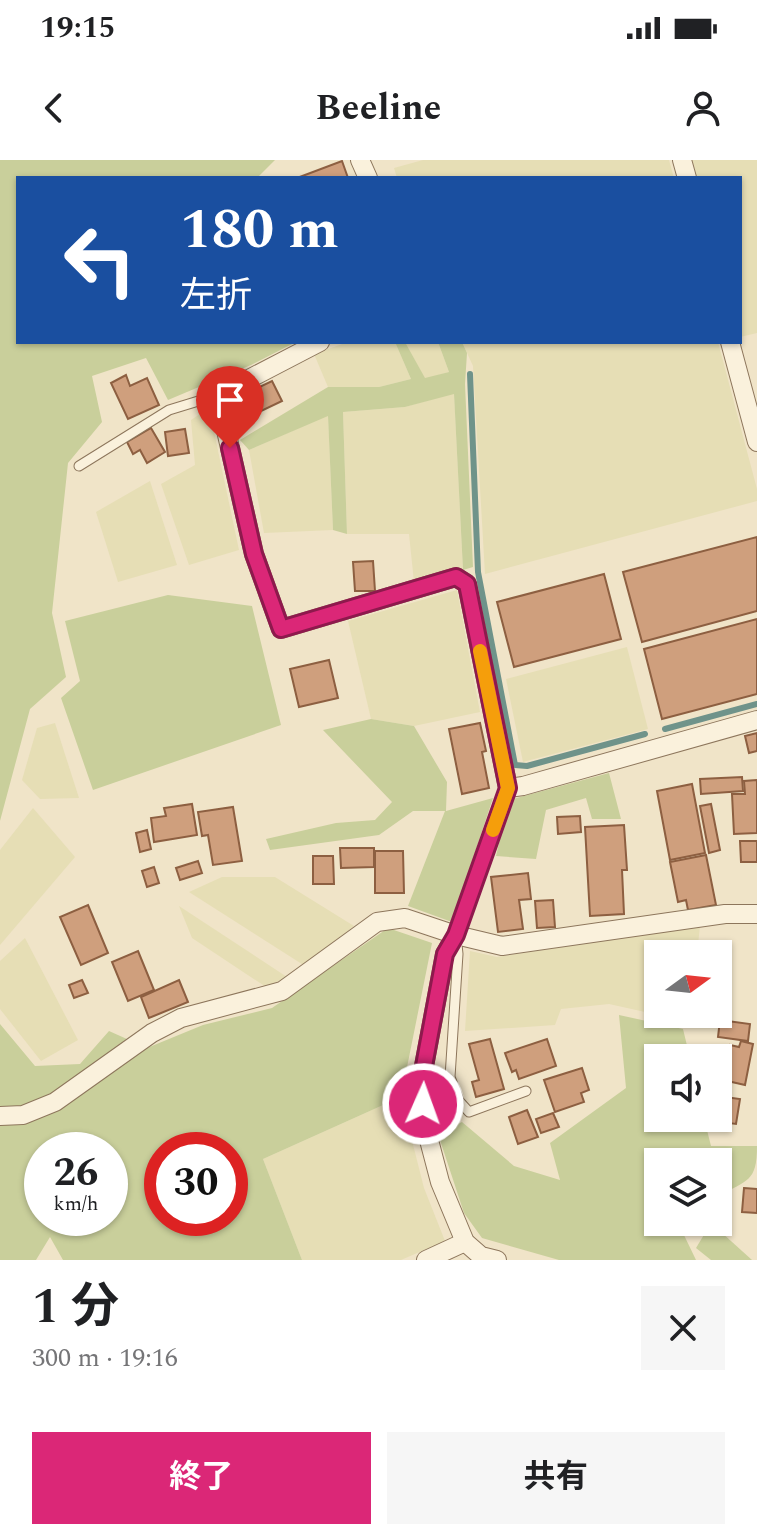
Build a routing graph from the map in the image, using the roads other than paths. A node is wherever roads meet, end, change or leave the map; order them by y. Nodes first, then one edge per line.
1 (316, 344) edge
2 (731, 344) edge
3 (218, 395) junction
4 (757, 442) edge
5 (79, 466) dead end
6 (757, 720) edge
7 (508, 788) junction
8 (757, 914) edge
9 (456, 935) junction
10 (526, 1091) dead end
11 (0, 1116) edge
12 (465, 1242) junction
13 (426, 1260) edge
14 (497, 1260) edge

1 - 3 street
2 - 4 street
3 - 5 lane
3 - 7 street
6 - 7 street
7 - 9 lane
8 - 9 street
9 - 10 lane
9 - 11 street
9 - 12 street
12 - 13 street
12 - 14 street

